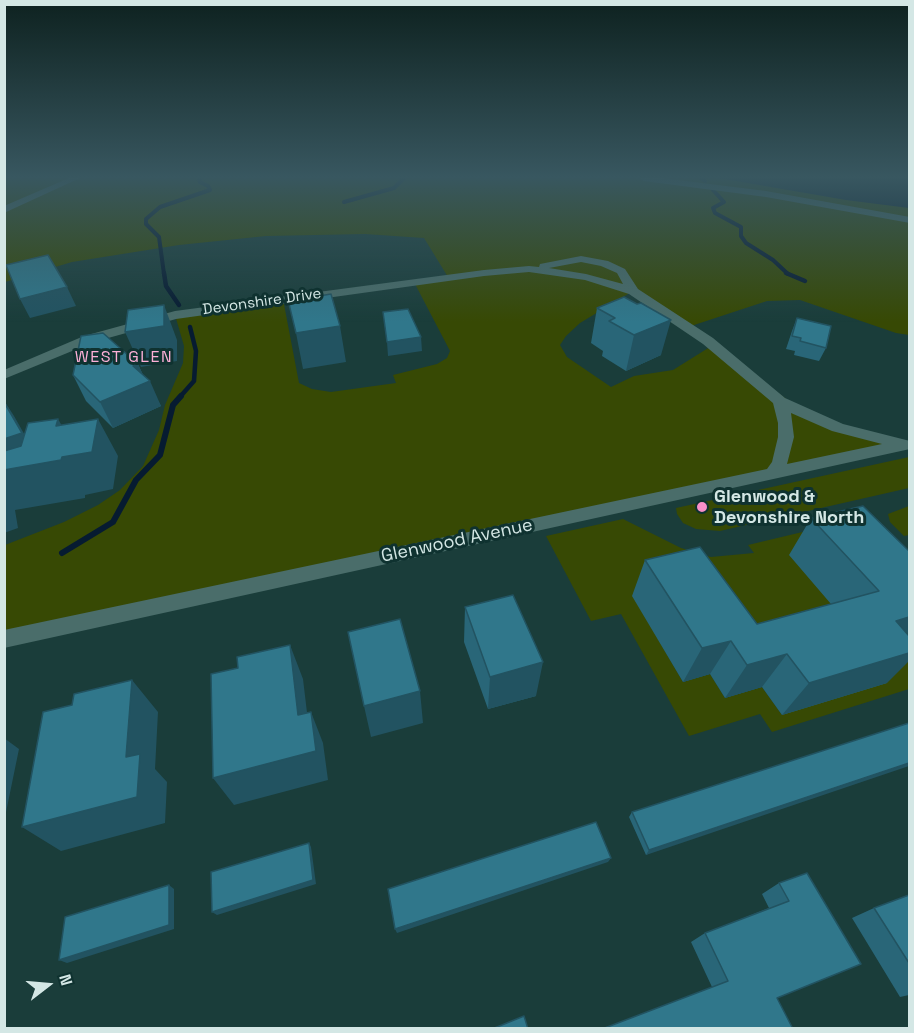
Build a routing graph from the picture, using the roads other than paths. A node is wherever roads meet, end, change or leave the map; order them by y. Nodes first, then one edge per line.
1 (529, 268) junction
2 (633, 291) junction
3 (4, 375) edge
4 (780, 401) junction
5 (907, 444) edge
6 (773, 473) junction
7 (4, 639) edge

1 - 2 street, Devonshire Drive
1 - 2 street, Devonshire Drive
1 - 3 street, Devonshire Drive
2 - 4 street, Devonshire Drive
4 - 5 street, Devonshire Drive
4 - 6 street
5 - 6 street, Glenwood Avenue
6 - 7 street, Glenwood Avenue

